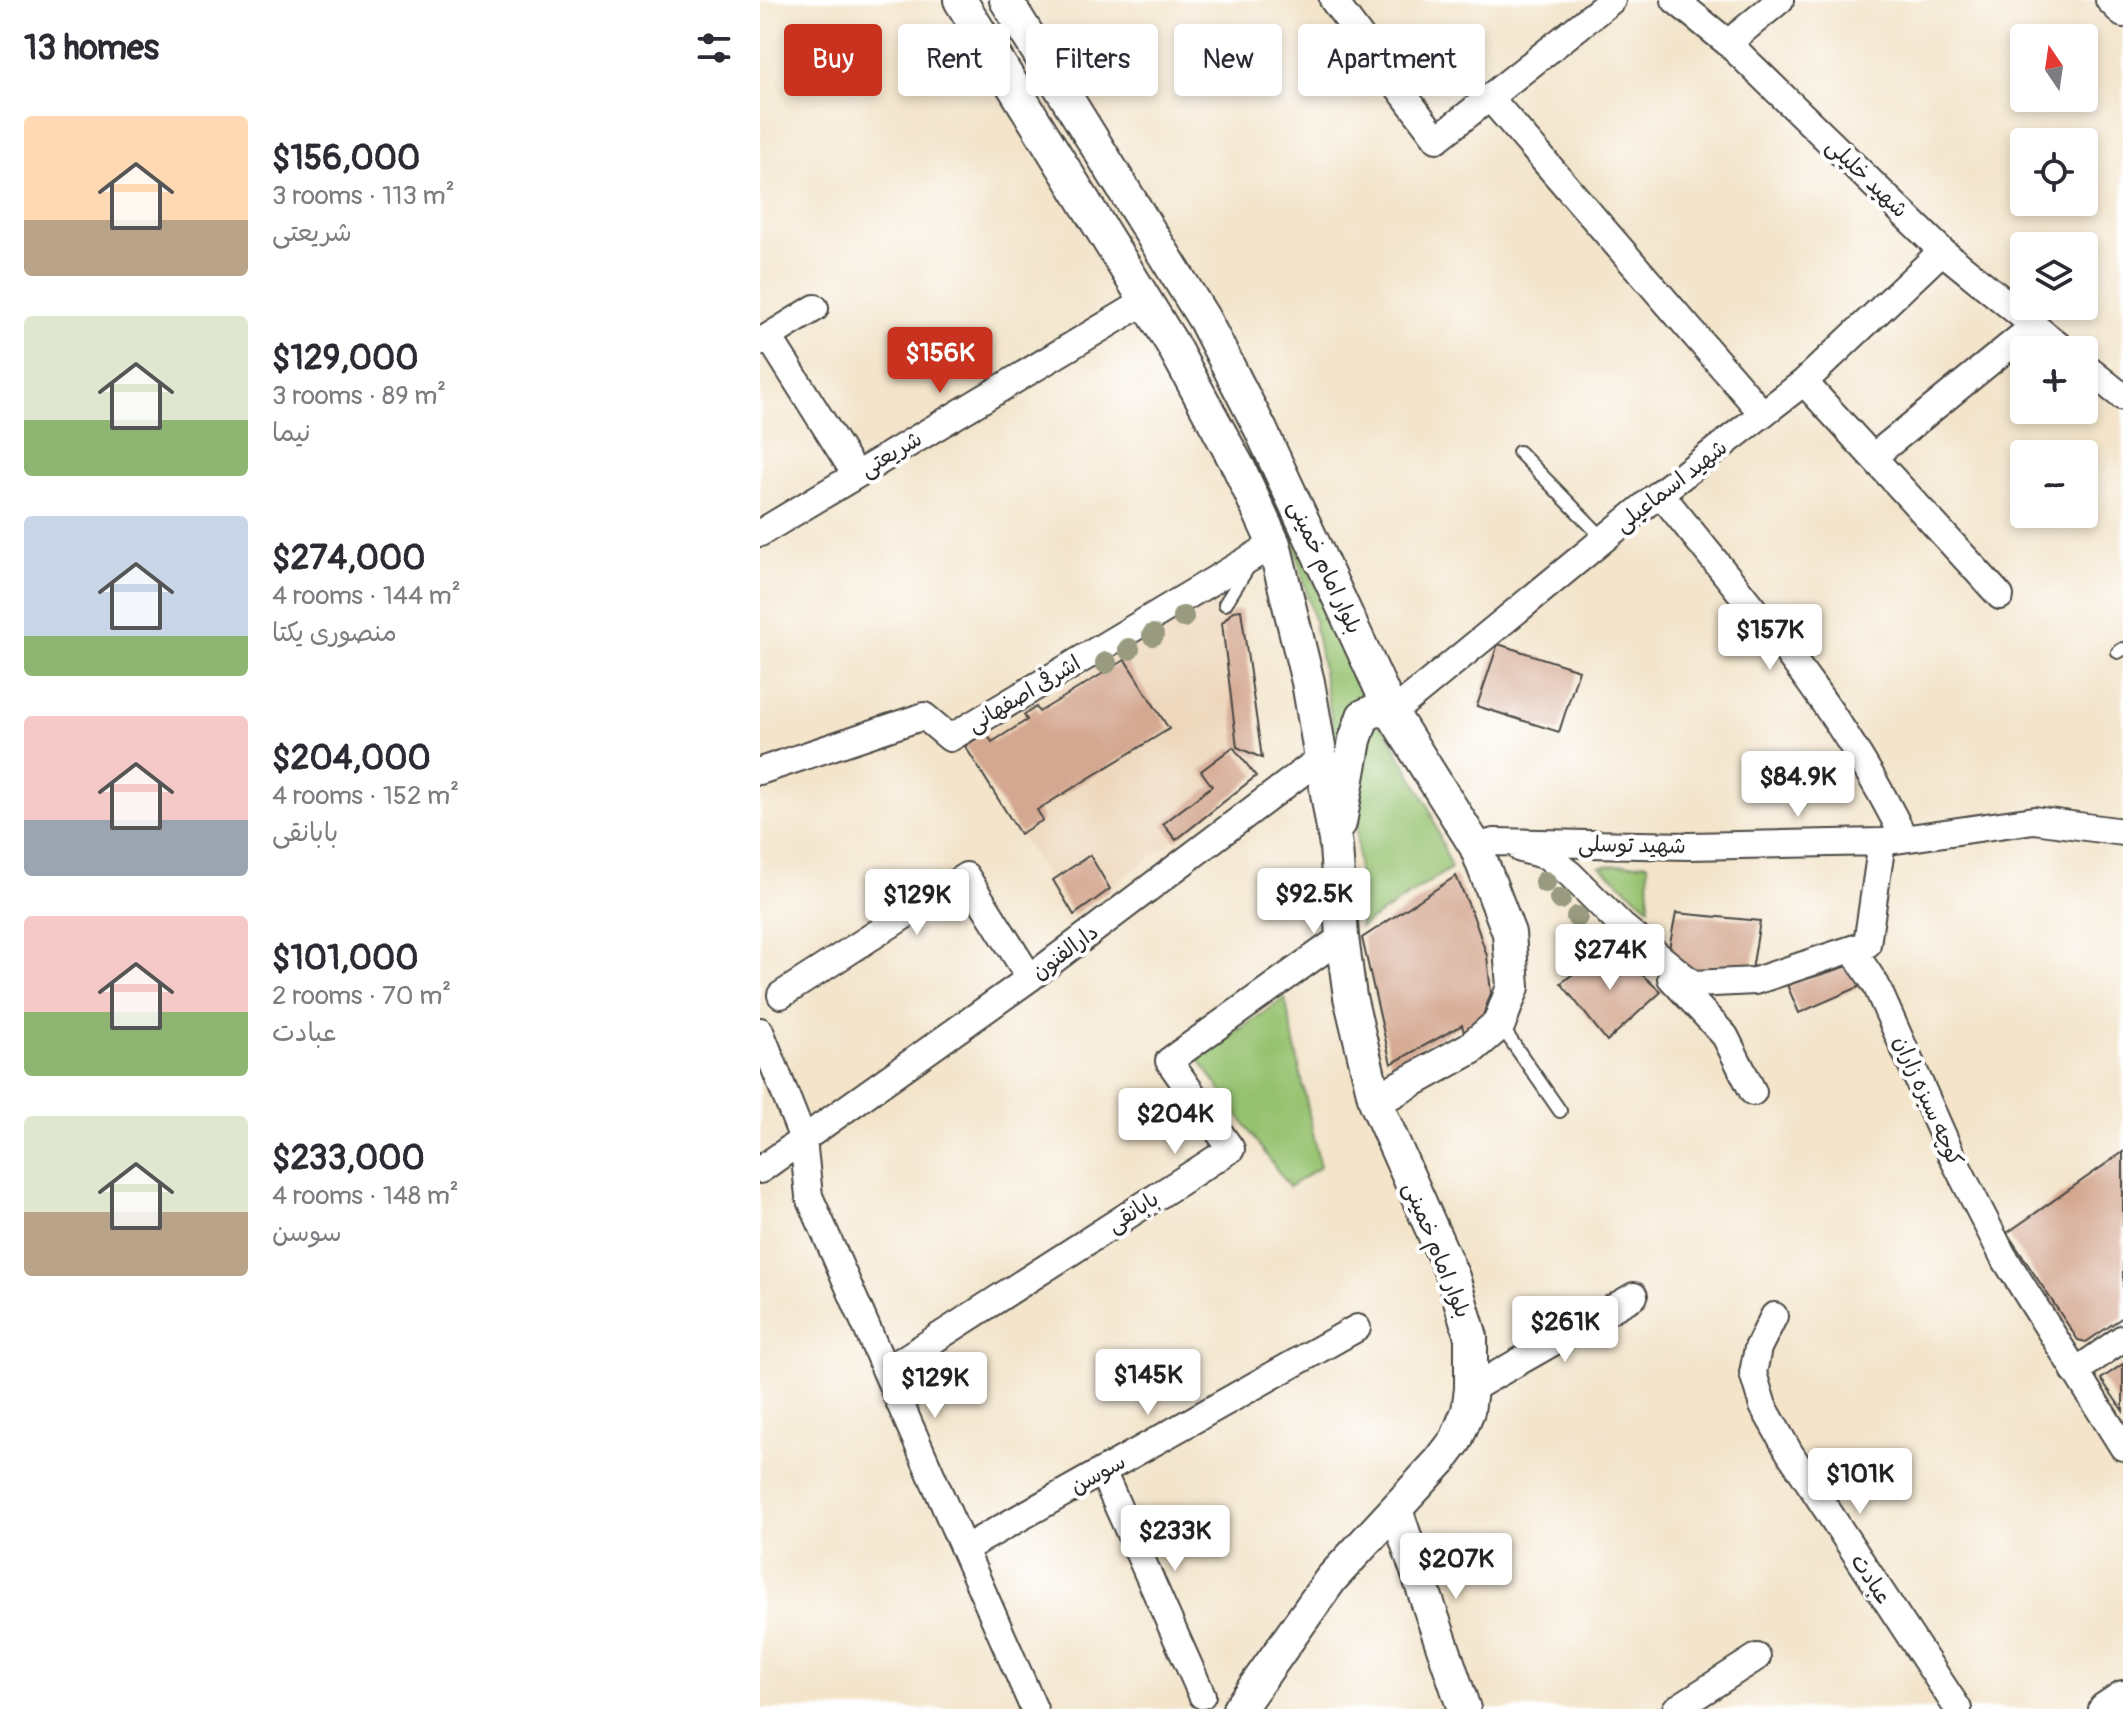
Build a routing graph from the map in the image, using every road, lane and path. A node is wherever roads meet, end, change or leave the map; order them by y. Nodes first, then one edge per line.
1 (960, 0) edge
2 (1006, 0) edge
3 (1333, 0) edge
4 (1612, 0) edge
5 (1675, 0) edge
6 (1780, 0) edge
7 (2109, 0) edge
8 (2123, 14) edge
9 (1728, 43) junction
10 (1490, 98) junction
11 (1942, 251) junction
12 (1146, 301) junction
13 (815, 308) dead end
14 (2034, 326) junction
15 (2046, 336) edge
16 (764, 340) edge
17 (2098, 377) edge
18 (1804, 382) junction
19 (2123, 397) edge
20 (1763, 414) junction
21 (1519, 452) dead end
22 (1873, 457) junction
23 (856, 475) junction
24 (1660, 493) junction
25 (760, 533) edge
26 (1604, 539) junction
27 (1264, 550) junction
28 (2000, 596) dead end
29 (1225, 604) dead end
30 (1392, 713) junction
31 (1321, 758) junction
32 (760, 771) edge
33 (2123, 832) edge
34 (1893, 840) junction
35 (1485, 845) junction
36 (1336, 846) junction
37 (1622, 926) junction
38 (1342, 937) junction
39 (1859, 947) junction
40 (1030, 978) junction
41 (781, 995) dead end
42 (1499, 1024) junction
43 (760, 1031) edge
44 (1753, 1092) dead end
45 (1375, 1101) junction
46 (1560, 1111) dead end
47 (803, 1139) junction
48 (760, 1170) edge
49 (1634, 1296) dead end
50 (1774, 1316) dead end
51 (1357, 1328) dead end
52 (2123, 1338) edge
53 (887, 1370) junction
54 (2075, 1372) junction
55 (1471, 1389) junction
56 (2123, 1447) edge
57 (1102, 1471) junction
58 (1396, 1510) junction
59 (964, 1549) junction
60 (1757, 1657) dead end
61 (1202, 1695) dead end
62 (2123, 1697) edge
63 (1034, 1709) edge
64 (1239, 1709) edge
65 (1464, 1709) edge
66 (1676, 1709) edge
67 (1958, 1709) edge
68 (2105, 1709) edge

1 - 12 street, بلوار امام خمینی
2 - 30 street, بلوار امام خمینی
3 - 10 street
4 - 10 street
5 - 9 street, شهید خلیلی
6 - 9 street
7 - 8 street
9 - 11 street, شهید خلیلی
10 - 20 street
11 - 14 street, شهید خلیلی
11 - 18 street, شهید اسماعیلی
12 - 23 street, شریعتی
12 - 27 street, بلوار امام خمینی
13 - 16 street
14 - 15 street, شهید خلیلی
14 - 22 street
16 - 23 street
17 - 19 street
18 - 20 street, شهید اسماعیلی
18 - 22 street
20 - 24 street, شهید اسماعیلی
21 - 26 lane
22 - 28 street
23 - 25 street, شریعتی
24 - 26 street, شهید اسماعیلی
24 - 34 street
26 - 30 street, شهید اسماعیلی
27 - 29 lane
27 - 31 street, بلوار امام خمینی
27 - 32 street, اشرفی اصفهانی
30 - 35 street, بلوار امام خمینی
30 - 36 street
31 - 36 street, بلوار امام خمینی
31 - 40 street, دارالفنون
33 - 34 street, شهید توسلی
34 - 35 street, شهید توسلی
34 - 39 street
35 - 37 street
35 - 42 street, بلوار امام خمینی
36 - 38 street, بلوار امام خمینی
37 - 39 street
37 - 44 street
38 - 45 street, بلوار امام خمینی
38 - 53 street, بابانقی
39 - 54 street, کوچه سبزه زاران
40 - 41 street
40 - 47 street, دارالفنون
42 - 45 street, بلوار امام خمینی
42 - 46 lane
43 - 47 street
45 - 55 street, بلوار امام خمینی
47 - 48 street, دارالفنون
47 - 53 street
49 - 55 street
50 - 67 street, عبادت
51 - 57 street, سوسن
52 - 54 street
53 - 59 street
54 - 56 street, کوچه سبزه زاران
55 - 58 street, بلوار امام خمینی
57 - 59 street, سوسن
57 - 61 street
58 - 64 street, بلوار امام خمینی
58 - 65 street
59 - 63 street
60 - 66 street
62 - 68 street

